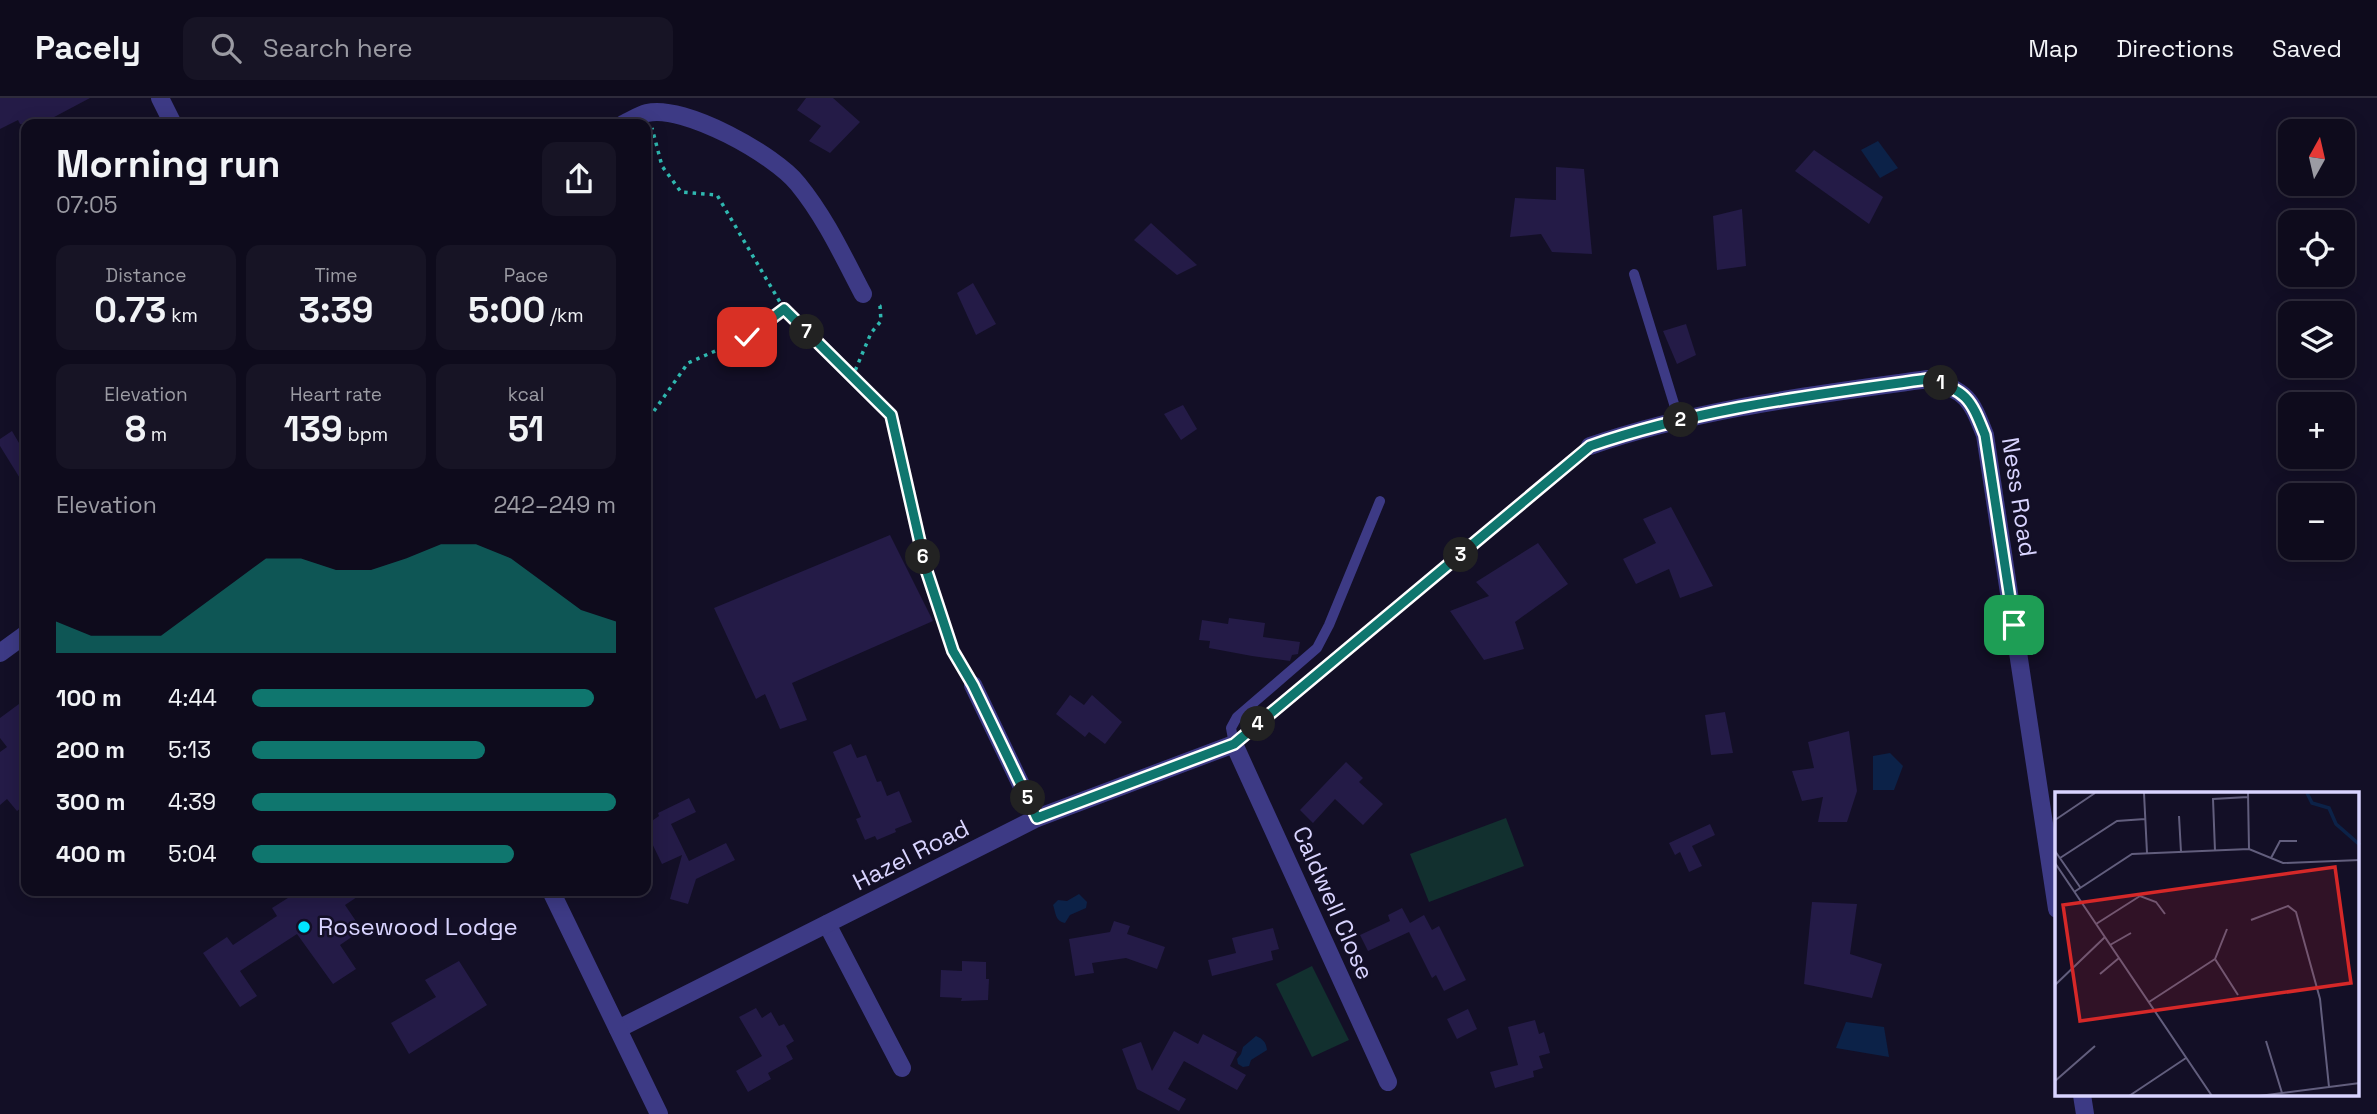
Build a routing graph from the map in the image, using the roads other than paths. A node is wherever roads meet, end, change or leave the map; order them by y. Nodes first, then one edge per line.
1 (160, 98) edge
2 (170, 119) edge
3 (634, 119) edge
4 (1634, 274) dead end
5 (863, 294) road end
6 (1679, 420) junction
7 (1590, 446) road end
8 (1380, 501) dead end
9 (21, 638) edge
10 (0, 653) edge
11 (973, 685) road end
12 (1234, 744) junction
13 (1037, 818) junction
14 (553, 896) edge
15 (2055, 896) edge
16 (827, 924) junction
17 (618, 1029) junction
18 (902, 1068) dead end
19 (1388, 1082) dead end
20 (2082, 1096) edge
21 (659, 1114) edge
22 (2085, 1114) edge

1 - 2 street
3 - 5 street
4 - 6 lane
6 - 7 street, Ness Road
6 - 15 street, Ness Road
8 - 12 lane
9 - 10 street
11 - 13 street
12 - 13 street, Hazel Road
12 - 19 street, Caldwell Close
13 - 16 street, Hazel Road
14 - 17 street
16 - 17 street, Hazel Road
16 - 18 street
17 - 21 street
20 - 22 street

